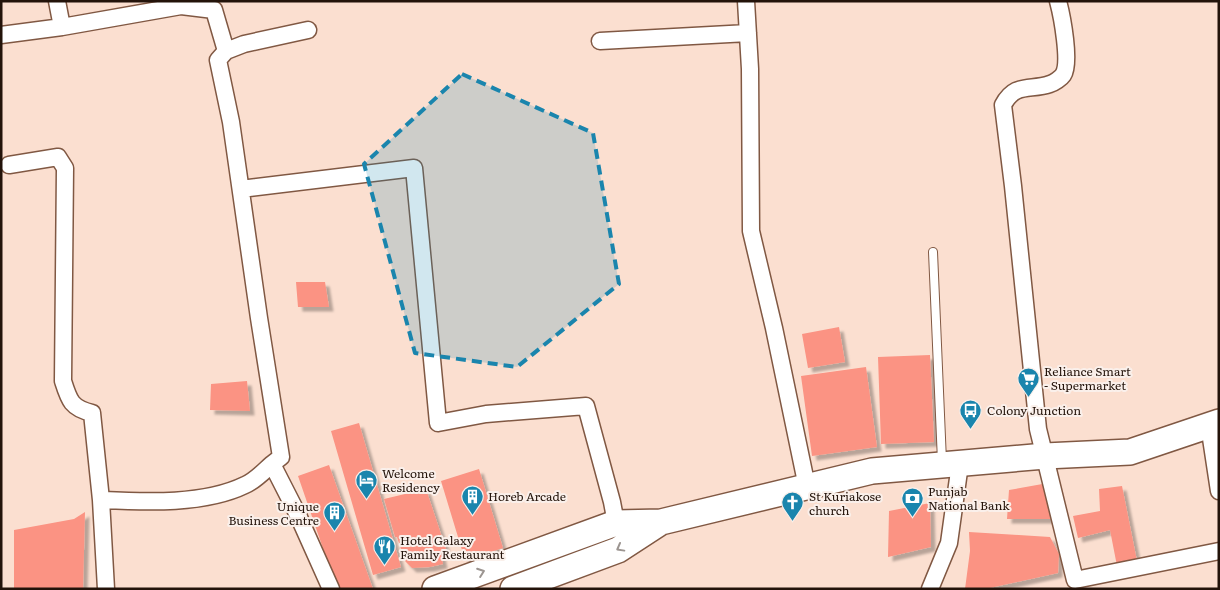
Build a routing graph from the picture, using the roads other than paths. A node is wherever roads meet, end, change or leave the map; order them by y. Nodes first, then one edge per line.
1 (57, 1) edge
2 (746, 1) edge
3 (1058, 1) edge
4 (62, 27) junction
5 (308, 30) dead end
6 (748, 33) junction
7 (1, 35) edge
8 (600, 41) dead end
9 (226, 50) junction
10 (9, 165) dead end
11 (241, 189) junction
12 (933, 252) dead end
13 (1214, 423) edge
14 (1045, 456) junction
15 (272, 464) junction
16 (951, 464) junction
17 (807, 487) junction
18 (1219, 492) edge
19 (101, 500) junction
20 (616, 522) junction
21 (661, 522) junction
22 (1219, 551) edge
23 (507, 563) junction
24 (1085, 584) edge
25 (514, 588) edge
26 (106, 589) edge
27 (331, 589) edge
28 (436, 589) edge
29 (930, 589) edge

1 - 4 street
2 - 6 street
3 - 14 street
4 - 7 street
4 - 9 street
5 - 9 street
6 - 8 street
6 - 17 street
9 - 11 street
10 - 19 street
11 - 15 street
11 - 20 street
12 - 16 lane
13 - 14 main road
13 - 18 street
14 - 16 main road
14 - 24 street
15 - 19 street
15 - 27 street
16 - 17 main road
16 - 29 street
17 - 21 main road
19 - 26 street
20 - 21 main road
20 - 23 main road
21 -> 25 main road
22 - 24 street
23 - 25 main road
28 -> 23 main road

